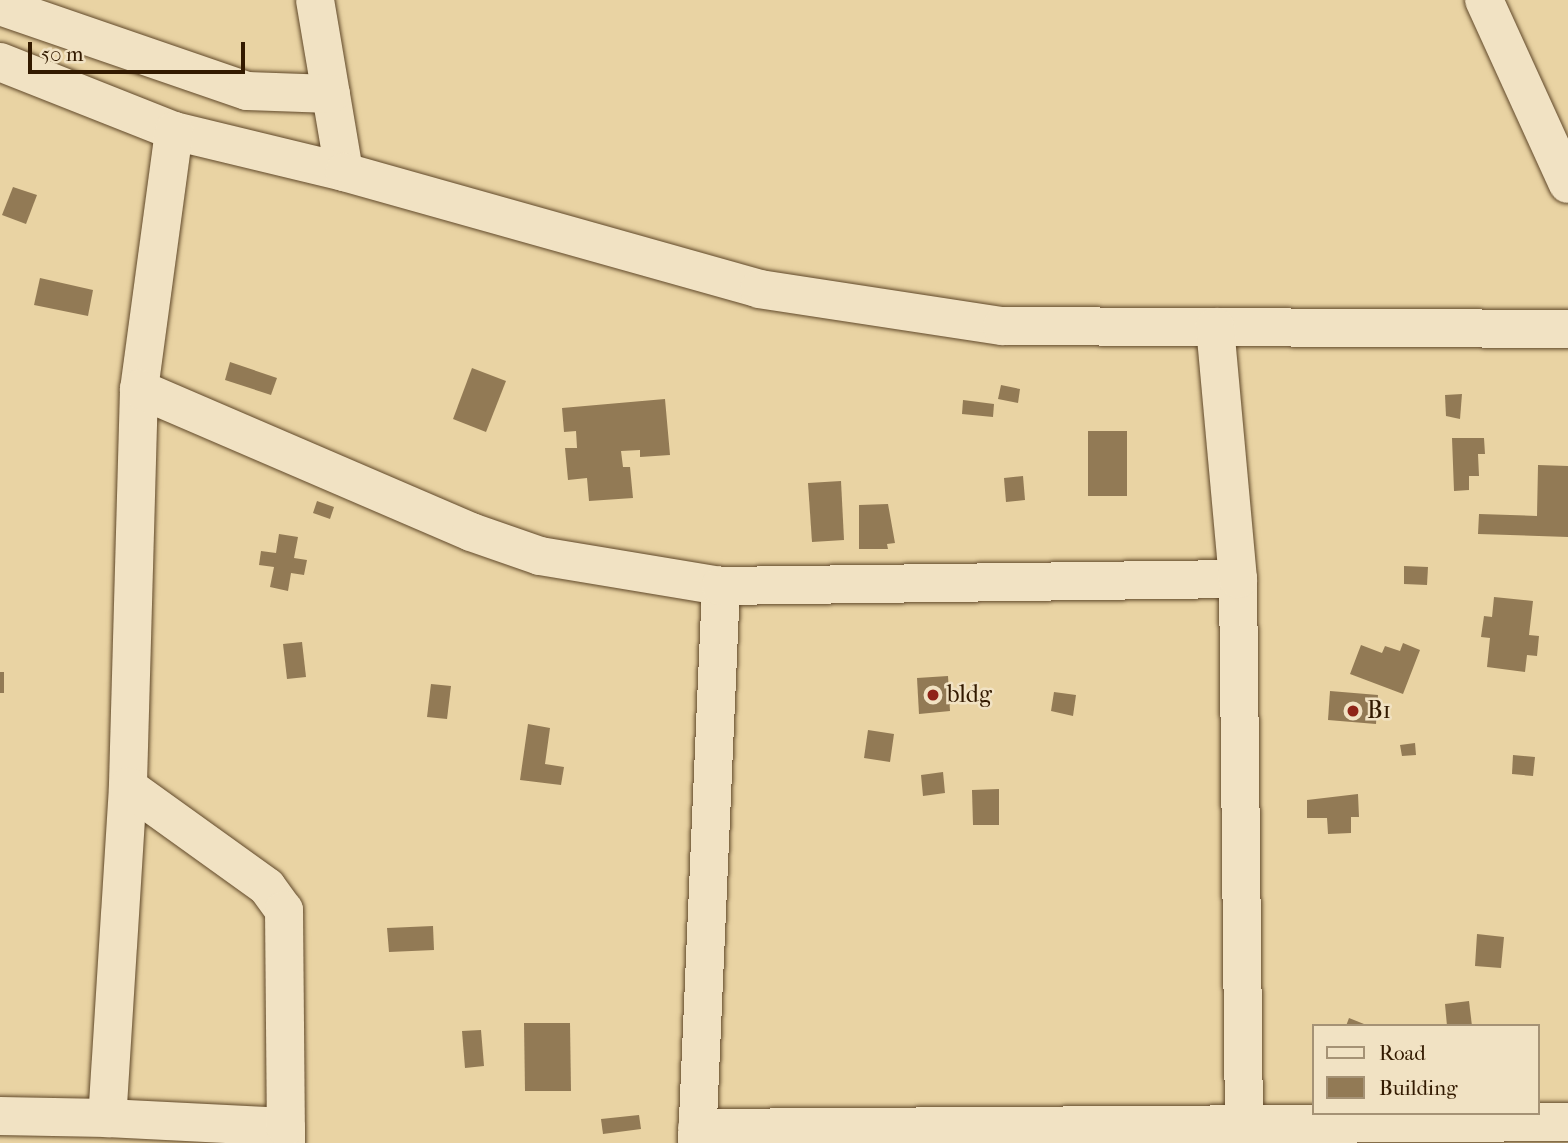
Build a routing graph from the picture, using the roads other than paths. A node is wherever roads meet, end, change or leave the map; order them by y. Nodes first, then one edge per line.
1 (315, 0) edge
2 (1484, 0) edge
3 (0, 6) edge
4 (0, 62) edge
5 (331, 94) junction
6 (174, 131) junction
7 (344, 173) junction
8 (1568, 184) edge
9 (1215, 327) junction
10 (1568, 329) edge
11 (139, 389) junction
12 (1238, 579) junction
13 (721, 586) junction
14 (128, 787) junction
15 (0, 1116) edge
16 (107, 1118) junction
17 (1568, 1122) edge
18 (1244, 1125) junction
19 (286, 1135) edge
20 (697, 1136) edge

1 - 5 street
2 - 8 street
3 - 5 street
4 - 6 street
5 - 7 street
6 - 7 street
6 - 11 street
7 - 9 street
9 - 10 street
9 - 12 street
11 - 13 street
11 - 14 street
12 - 13 street
12 - 18 street
13 - 20 street
14 - 16 street
14 - 19 street
15 - 16 street
16 - 19 street
17 - 18 street
18 - 20 street

